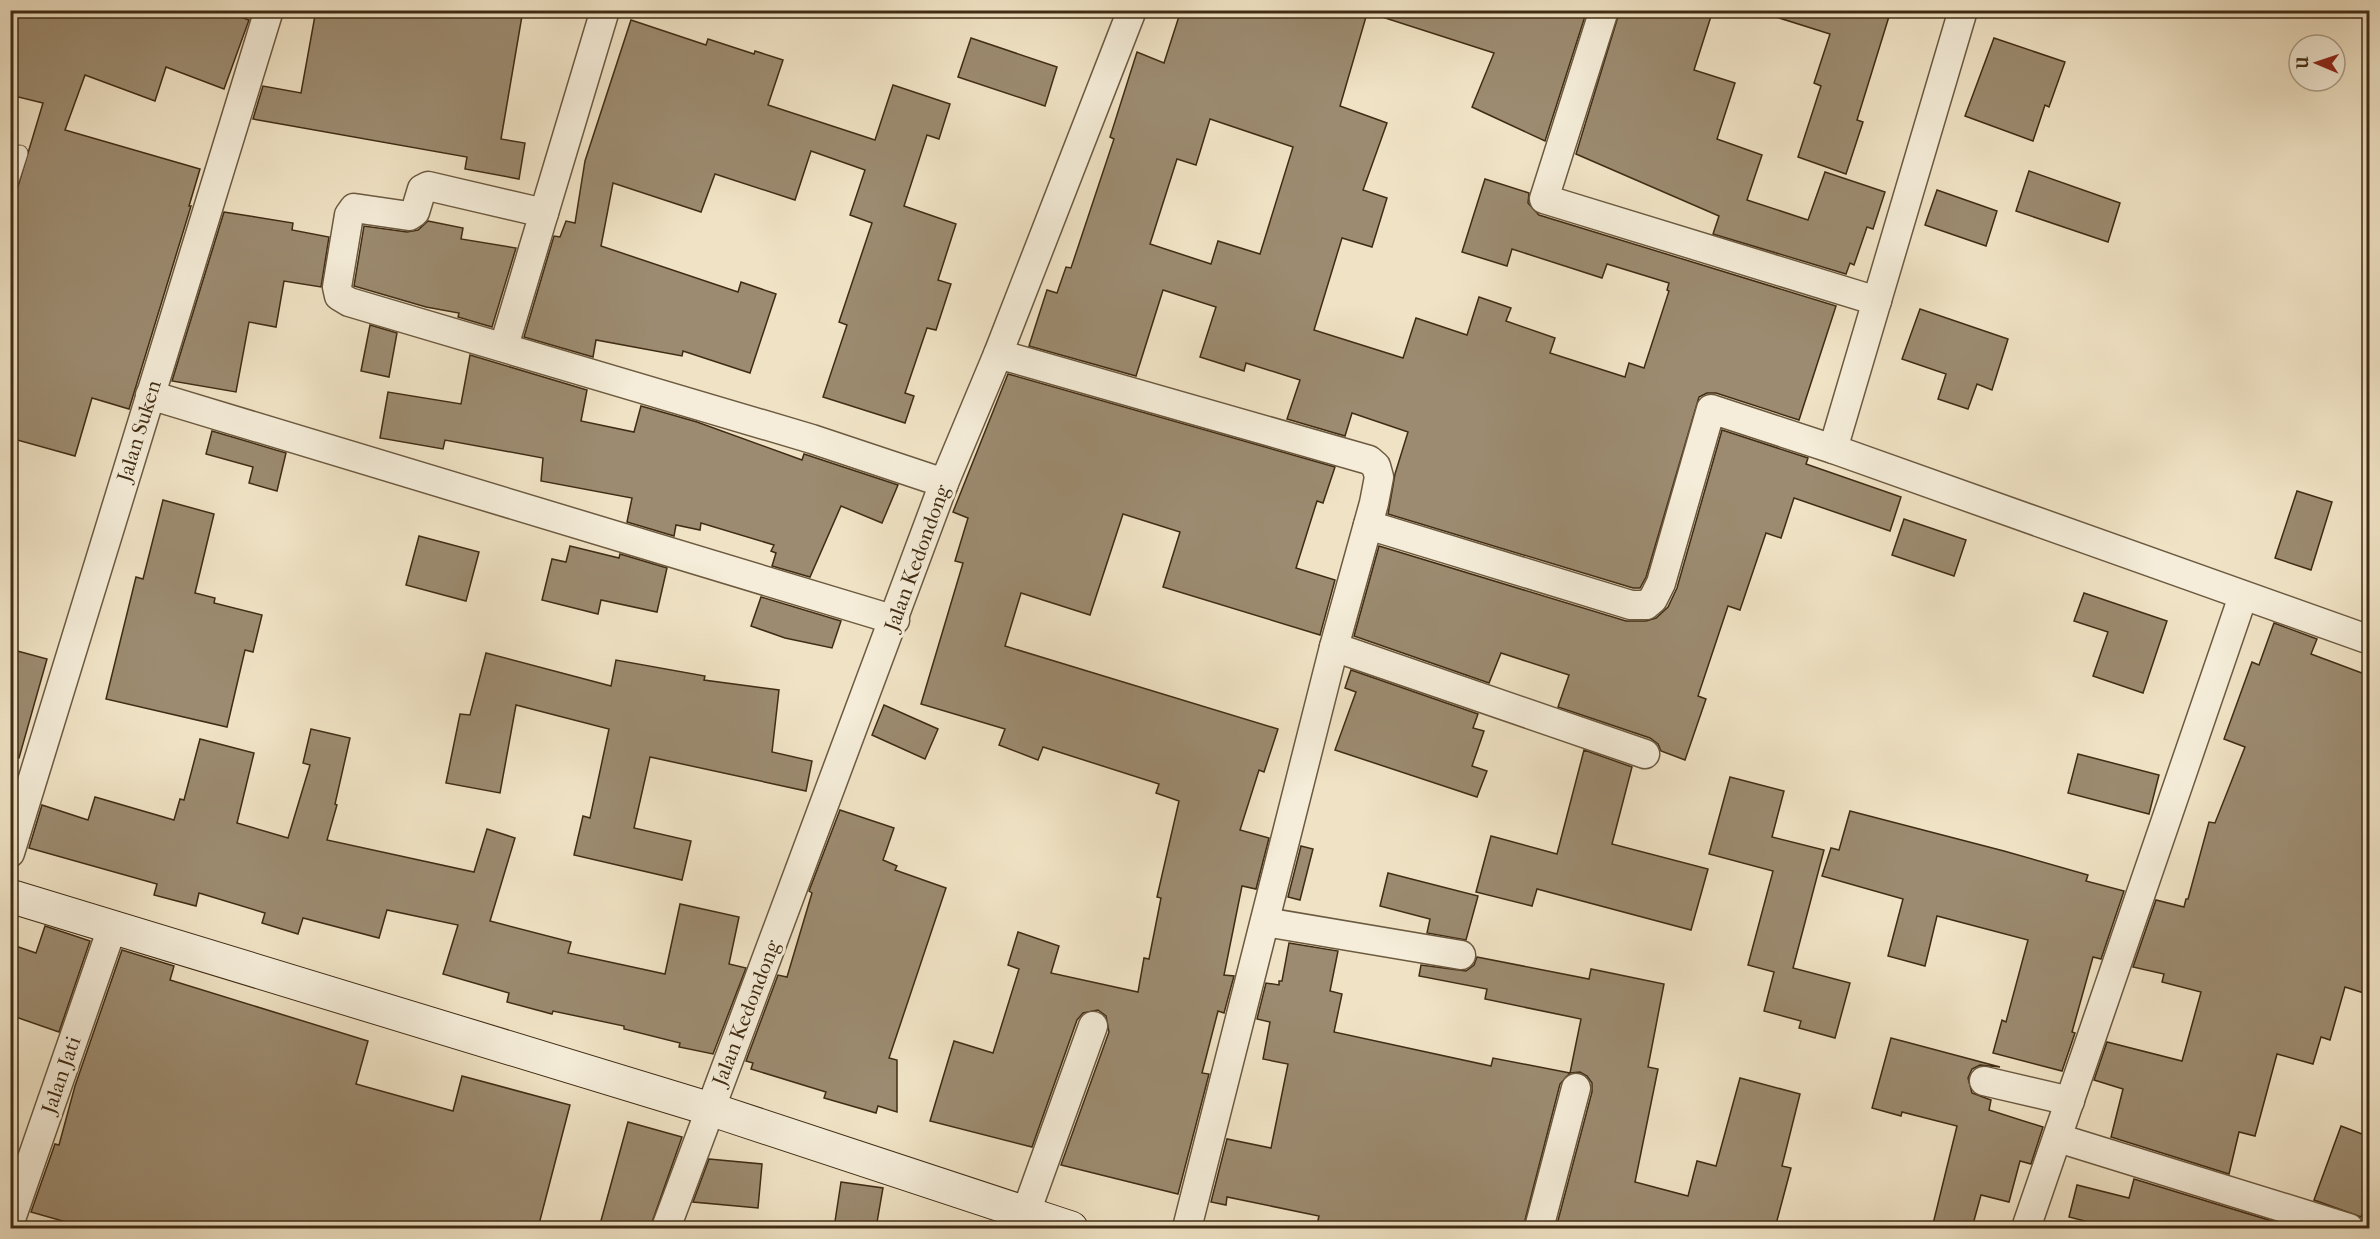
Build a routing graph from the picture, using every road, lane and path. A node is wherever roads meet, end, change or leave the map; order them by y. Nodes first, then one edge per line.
1 (268, 10) edge
2 (605, 10) edge
3 (1132, 10) edge
4 (1604, 10) edge
5 (1963, 10) edge
6 (20, 153) dead end
7 (10, 184) edge
8 (544, 213) junction
9 (1877, 301) junction
10 (504, 346) junction
11 (998, 354) junction
12 (150, 395) junction
13 (1833, 449) junction
14 (944, 483) junction
15 (1368, 525) junction
16 (2243, 596) junction
17 (894, 620) junction
18 (2370, 639) edge
19 (1334, 647) junction
20 (1645, 754) dead end
21 (10, 852) edge
22 (10, 896) edge
23 (1265, 922) junction
24 (112, 928) junction
25 (1461, 955) dead end
26 (1093, 1026) dead end
27 (1984, 1081) dead end
28 (1576, 1088) dead end
29 (2070, 1101) junction
30 (710, 1109) junction
31 (2058, 1138) junction
32 (1025, 1215) junction
33 (10, 1222) edge
34 (666, 1228) edge
35 (1071, 1228) edge
36 (1187, 1228) edge
37 (1539, 1228) edge
38 (2026, 1228) edge
39 (2349, 1228) edge

1 - 12 street, Jalan Suken
2 - 8 street
3 - 11 street, Jalan Kedondong
4 - 9 street
5 - 9 street
6 - 7 lane
8 - 10 street
8 - 10 street
9 - 13 street
10 - 14 street
11 - 14 street, Jalan Kedondong
11 - 15 street
12 - 17 street
12 - 21 street, Jalan Suken
13 - 15 street
13 - 16 street
14 - 17 street, Jalan Kedondong
15 - 19 street
16 - 18 street
16 - 29 street
17 - 30 street, Jalan Kedondong
19 - 20 street
19 - 23 street
22 - 24 main road
23 - 25 street
23 - 36 street
24 - 30 main road
24 - 33 street, Jalan Jati
26 - 32 street
27 - 29 street
28 - 37 street
29 - 31 street
30 - 32 main road
30 - 34 street, Jalan Kedondong
31 - 38 street
31 - 39 street
32 - 35 main road

